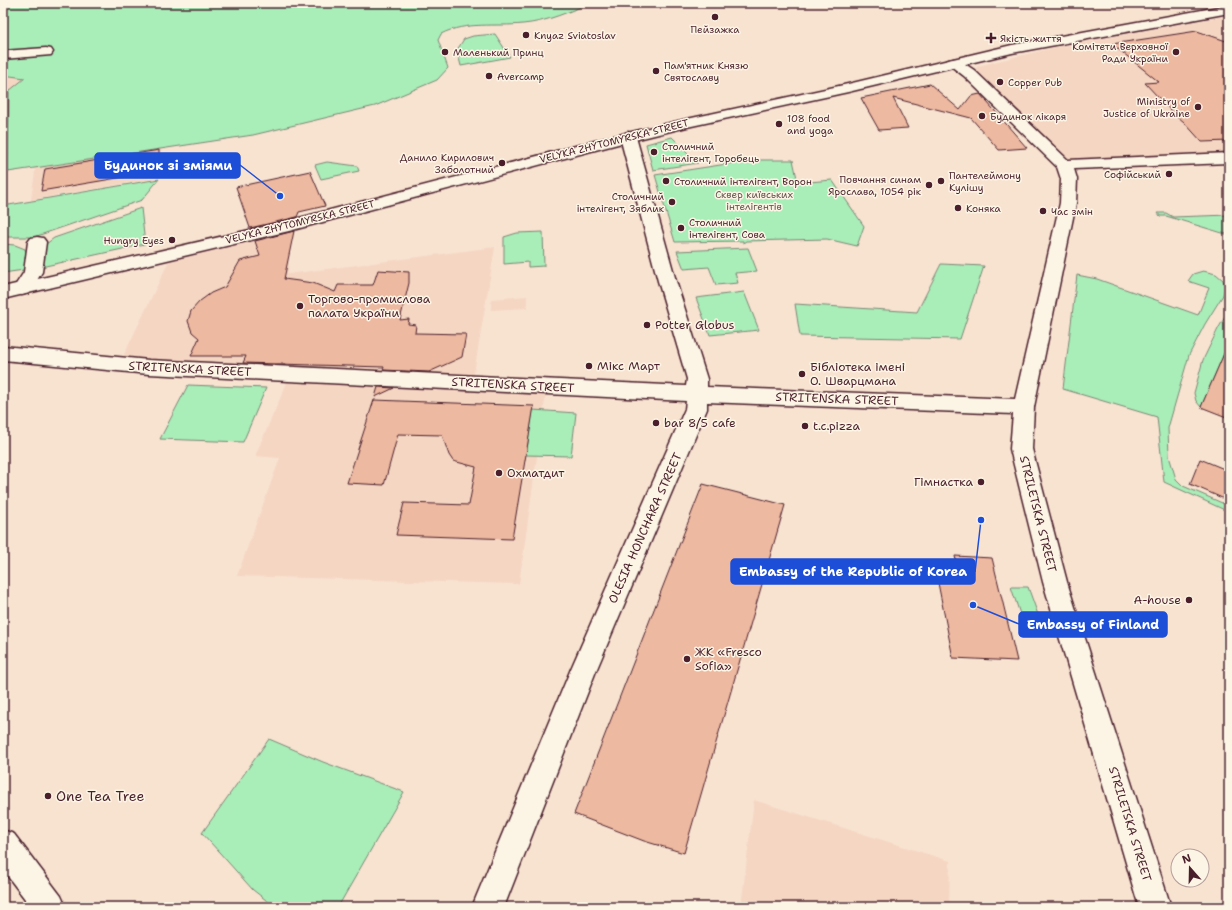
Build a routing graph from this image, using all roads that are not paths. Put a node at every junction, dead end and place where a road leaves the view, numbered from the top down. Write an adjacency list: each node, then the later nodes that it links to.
1 (1229, 9): 4 (street, VELYKA ZHYTOMYRSKA STREET)
2 (46, 52): 3 (street)
3 (3, 55)
4 (954, 63): 5 (street, VELYKA ZHYTOMYRSKA STREET); 7 (street)
5 (628, 137): 9 (street, VELYKA ZHYTOMYRSKA STREET); 12 (street, OLESIA HONCHARA STREET)
6 (1229, 158): 7 (street)
7 (1064, 165): 13 (street, STRILETSKA STREET)
8 (37, 242): 9 (street)
9 (22, 289): 10 (street, VELYKA ZHYTOMYRSKA STREET)
10 (3, 293)
11 (3, 353): 12 (street, STRITENSKA STREET)
12 (697, 394): 13 (street, STRITENSKA STREET); 16 (street, OLESIA HONCHARA STREET)
13 (1024, 407): 17 (street, STRILETSKA STREET)
14 (3, 845): 15 (street)
15 (50, 907)
16 (488, 907)
17 (1156, 907)

